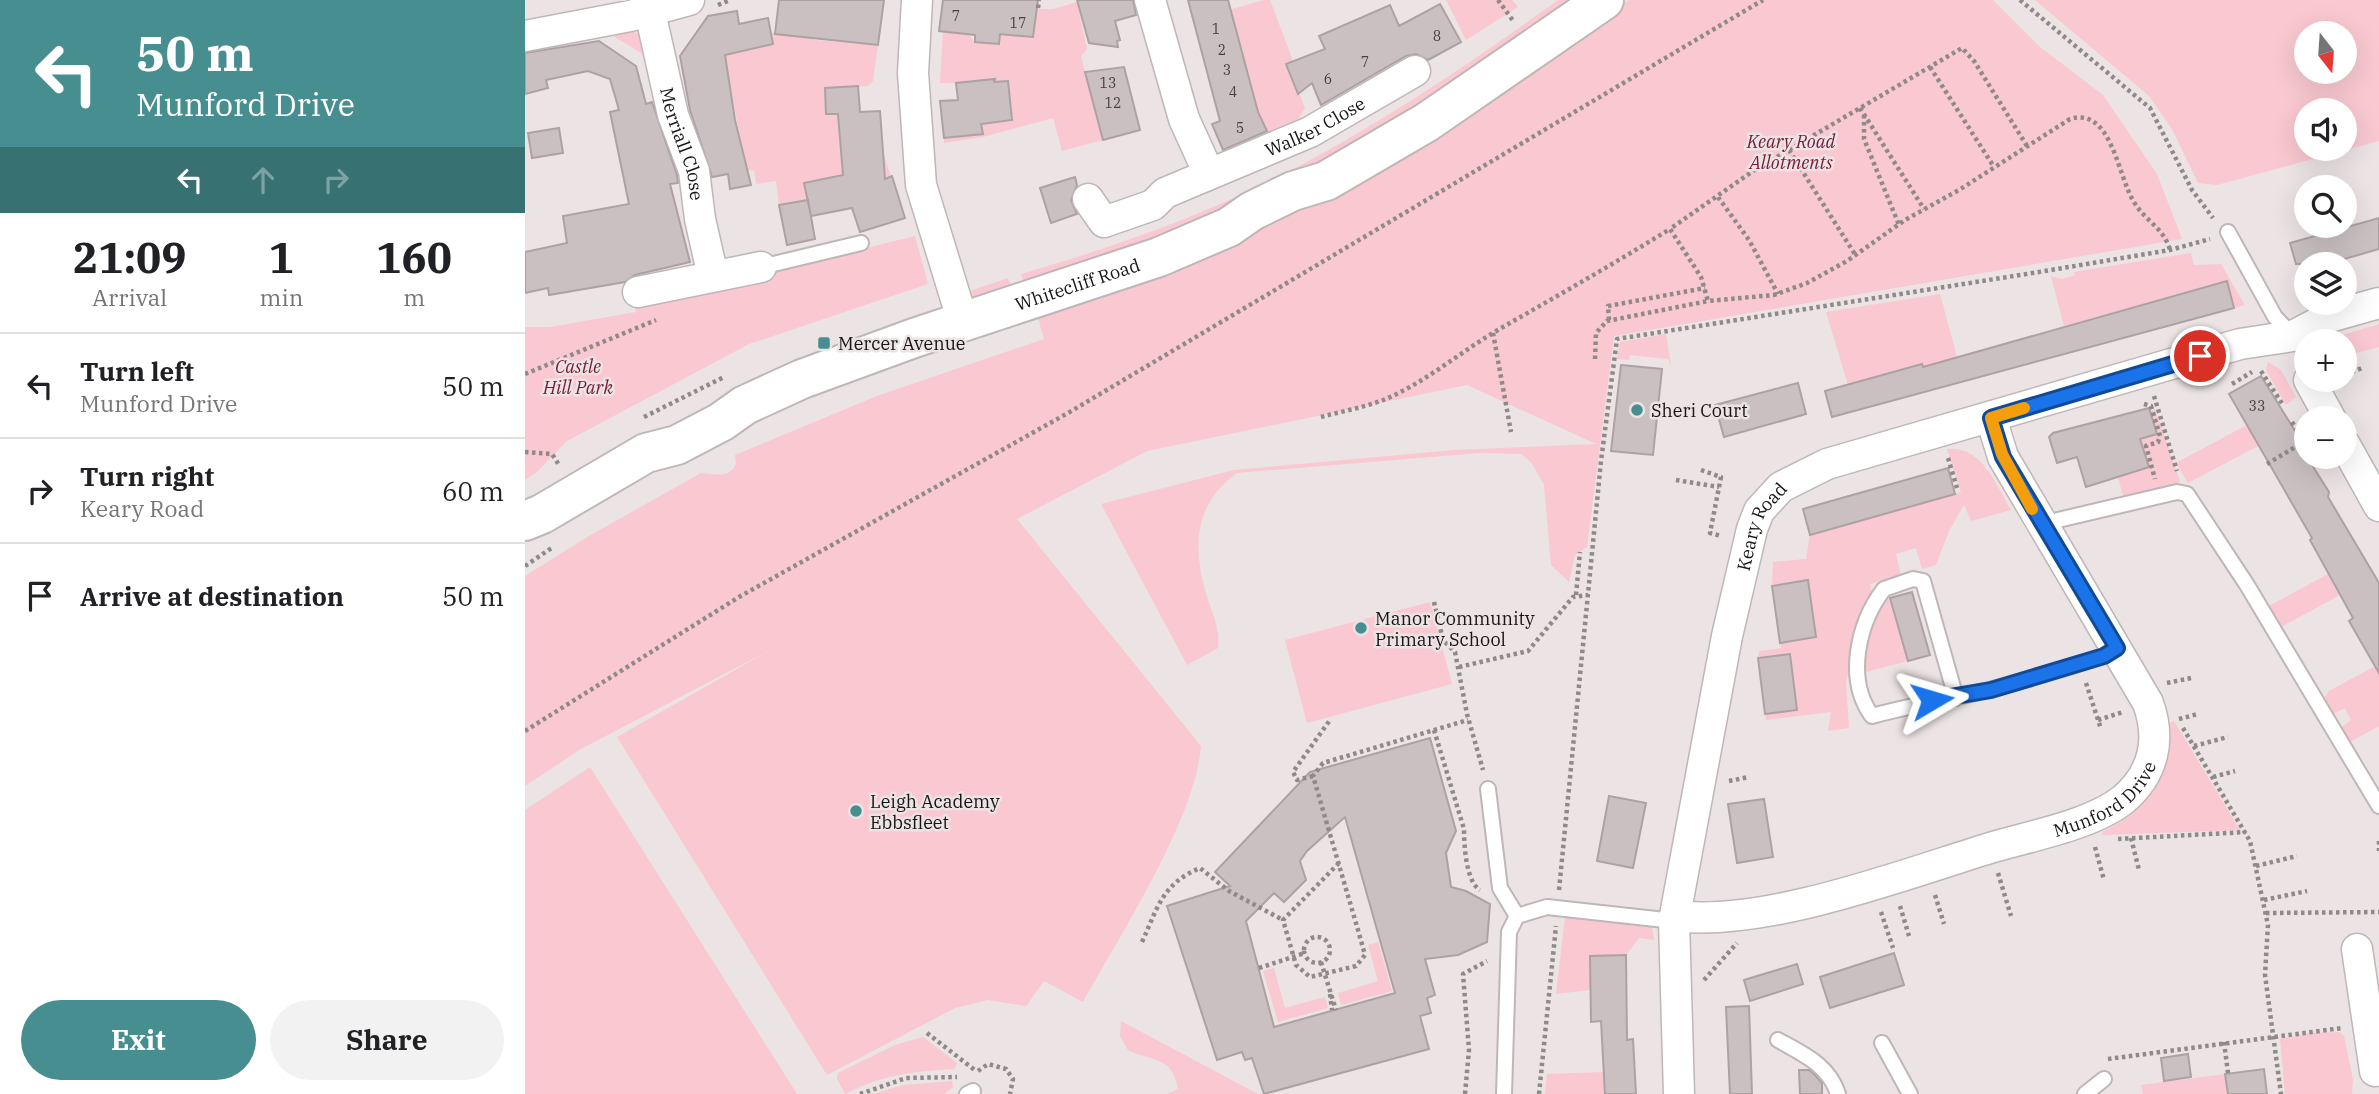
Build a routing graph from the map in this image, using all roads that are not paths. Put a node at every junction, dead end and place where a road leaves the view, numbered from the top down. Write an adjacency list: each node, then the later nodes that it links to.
1 (689, 0): 5 (street)
2 (917, 0): 16 (street)
3 (1150, 0): 8 (street)
4 (1588, 5): 16 (street, Whitecliff Road)
5 (630, 10): 6 (street); 13 (street, Merriall Close)
6 (525, 36)
7 (1415, 71): 8 (street, Walker Close)
8 (1209, 174): 9 (street, Walker Close)
9 (1089, 199)
10 (2228, 232): 17 (lane)
11 (861, 243): 12 (lane)
12 (761, 267): 13 (street)
13 (713, 276): 14 (street)
14 (638, 292)
15 (2379, 303): 17 (street, Keary Road)
16 (963, 322): 21 (street, Whitecliff Road)
17 (2293, 335): 18 (street, Keary Road)
18 (1991, 418): 22 (street, Munford Drive); 28 (street, Keary Road)
19 (2357, 467): 20 (street)
20 (2379, 506)
21 (525, 521)
22 (2043, 528): 23 (street, Munford Drive); 26 (lane)
23 (2117, 648): 24 (lane); 28 (street, Munford Drive)
24 (1956, 698): 24 (lane)
25 (1488, 789): 27 (lane)
26 (2379, 806)
27 (1517, 916): 28 (lane); 34 (lane)
28 (1674, 919): 35 (street, Keary Road)
29 (2357, 949): 32 (street)
30 (1778, 1040): 36 (lane)
31 (1882, 1043): 37 (lane)
32 (2372, 1071)
33 (2103, 1079): 38 (lane)
34 (1504, 1094)
35 (1679, 1094)
36 (1838, 1094)
37 (1910, 1094)
38 (2085, 1094)

